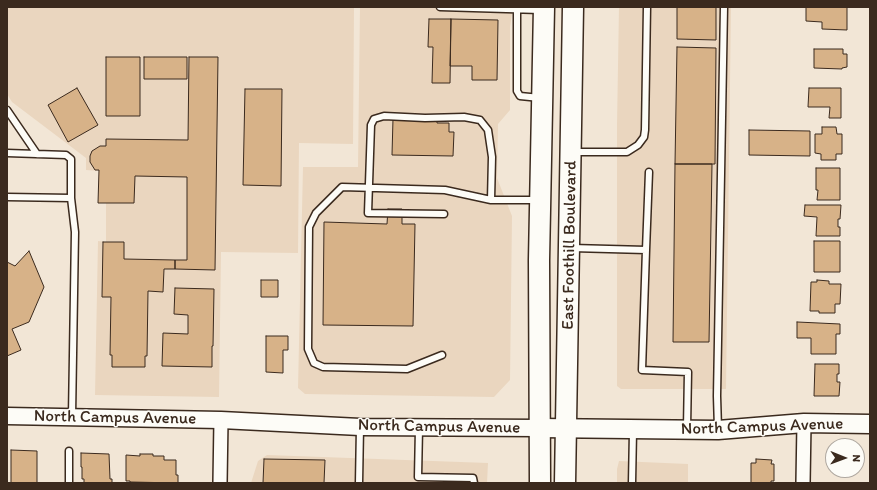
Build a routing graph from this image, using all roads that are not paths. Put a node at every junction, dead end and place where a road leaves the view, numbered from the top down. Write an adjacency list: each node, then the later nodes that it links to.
1 (440, 7): 6 (lane)
2 (573, 7): 9 (main road, East Foothill Boulevard)
3 (647, 7): 9 (lane)
4 (724, 7): 33 (lane)
5 (544, 8): 6 (lane); 7 (main road, East Foothill Boulevard)
6 (517, 9): 7 (lane)
7 (542, 98): 17 (main road, East Foothill Boulevard)
8 (7, 110): 11 (lane)
9 (571, 152): 19 (main road, East Foothill Boulevard)
10 (7, 154): 11 (lane)
11 (37, 154): 15 (lane)
12 (648, 172): 20 (lane)
13 (369, 188): 16 (lane); 16 (lane); 18 (lane); 21 (lane)
14 (7, 197): 15 (lane)
15 (71, 198): 23 (lane)
16 (491, 200): 17 (lane)
17 (541, 200): 29 (main road, East Foothill Boulevard)
18 (444, 214)
19 (570, 248): 20 (lane); 30 (main road, East Foothill Boulevard)
20 (646, 250): 32 (lane)
21 (442, 355)
22 (7, 416): 23 (street, North Campus Avenue)
23 (72, 418): 24 (street, North Campus Avenue)
24 (221, 420): 27 (street, North Campus Avenue); 36 (street)
25 (804, 423): 26 (main road, North Campus Avenue); 33 (main road, North Campus Avenue); 42 (street)
26 (870, 424)
27 (360, 426): 28 (street, North Campus Avenue); 37 (lane)
28 (419, 427): 29 (street, North Campus Avenue); 38 (lane)
29 (540, 428): 30 (main road, North Campus Avenue); 39 (main road, East Foothill Boulevard)
30 (567, 429): 31 (main road, North Campus Avenue); 40 (main road, East Foothill Boulevard)
31 (633, 429): 32 (main road, North Campus Avenue); 41 (lane)
32 (687, 430): 33 (main road, North Campus Avenue)
33 (718, 430)
34 (70, 451): 35 (lane)
35 (69, 483)
36 (220, 483)
37 (359, 483)
38 (474, 483)
39 (540, 483)
40 (566, 483)
41 (632, 483)
42 (803, 483)

